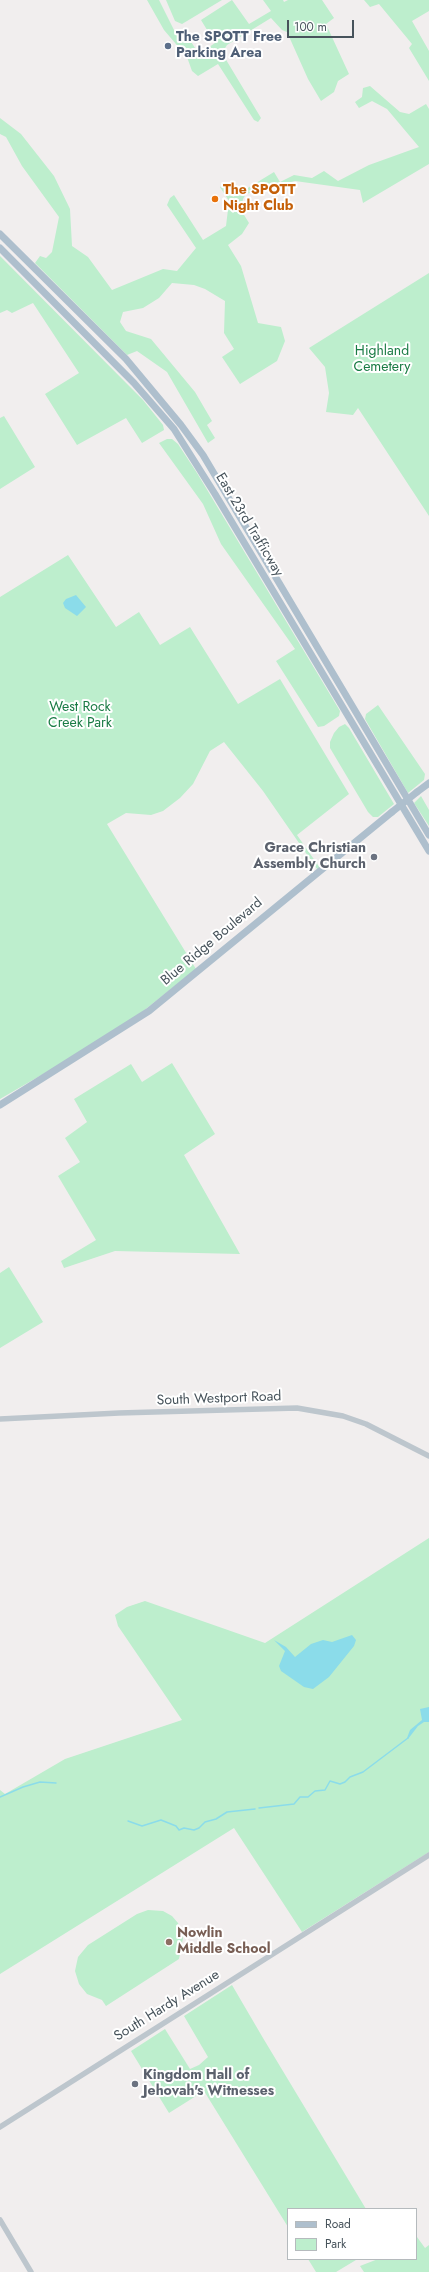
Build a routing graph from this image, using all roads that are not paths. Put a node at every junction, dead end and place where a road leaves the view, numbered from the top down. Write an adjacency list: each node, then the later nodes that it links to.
1 (0, 234): 4 (main road, East 23rd Trafficway)
2 (0, 248): 5 (main road, East 23rd Trafficway)
3 (429, 783): 6 (main road, Blue Ridge Boulevard, bridge)
4 (429, 835)
5 (429, 851)
6 (0, 1105)
7 (0, 1419): 8 (street, South Westport Road)
8 (429, 1456)
9 (429, 1855): 10 (street, South Hardy Avenue)
10 (0, 2127)
11 (0, 2220): 12 (street)
12 (31, 2272)

